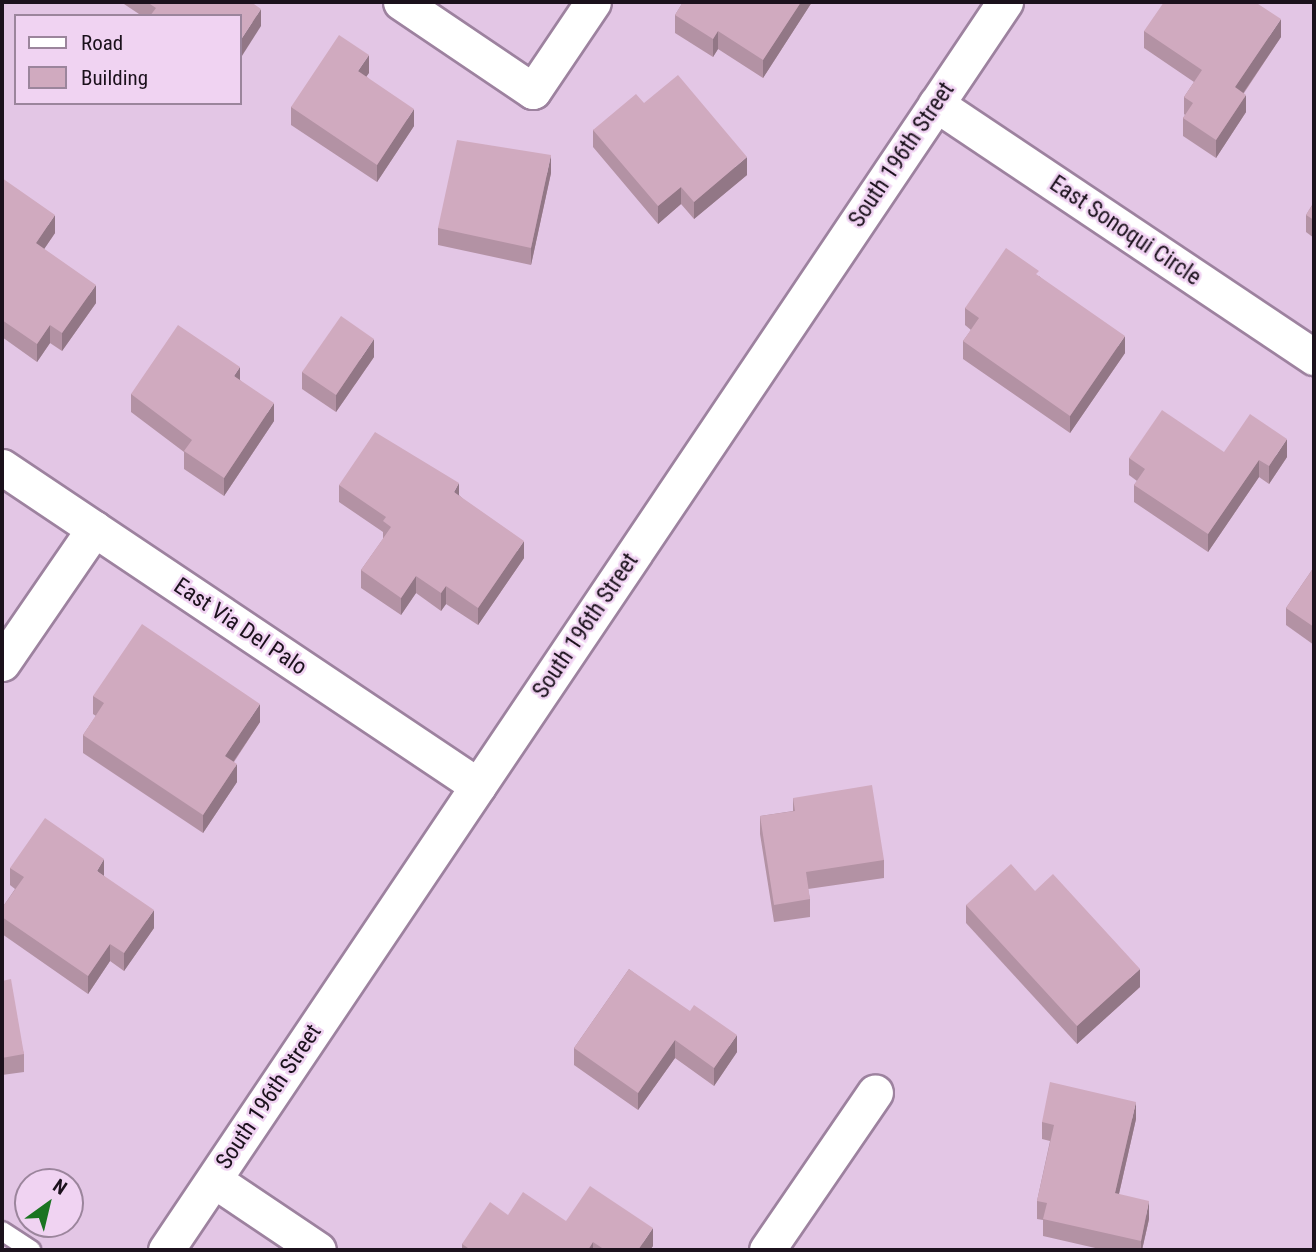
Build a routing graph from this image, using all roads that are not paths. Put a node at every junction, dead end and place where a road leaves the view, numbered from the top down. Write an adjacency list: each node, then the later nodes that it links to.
1 (401, 2): 2 (street)
2 (593, 2)
3 (1006, 2): 4 (street, South 196th Street)
4 (936, 104): 5 (street, East Sonoqui Circle); 9 (street, South 196th Street)
5 (1314, 357)
6 (2, 467): 7 (street, East Via Del Palo)
7 (94, 529): 8 (street); 9 (street, East Via Del Palo)
8 (2, 663)
9 (478, 786): 11 (street, South 196th Street)
10 (875, 1091): 16 (street)
11 (214, 1180): 14 (street, South 196th Street); 15 (street)
12 (2, 1231): 13 (lane)
13 (31, 1250)
14 (166, 1250)
15 (318, 1250)
16 (767, 1250)

